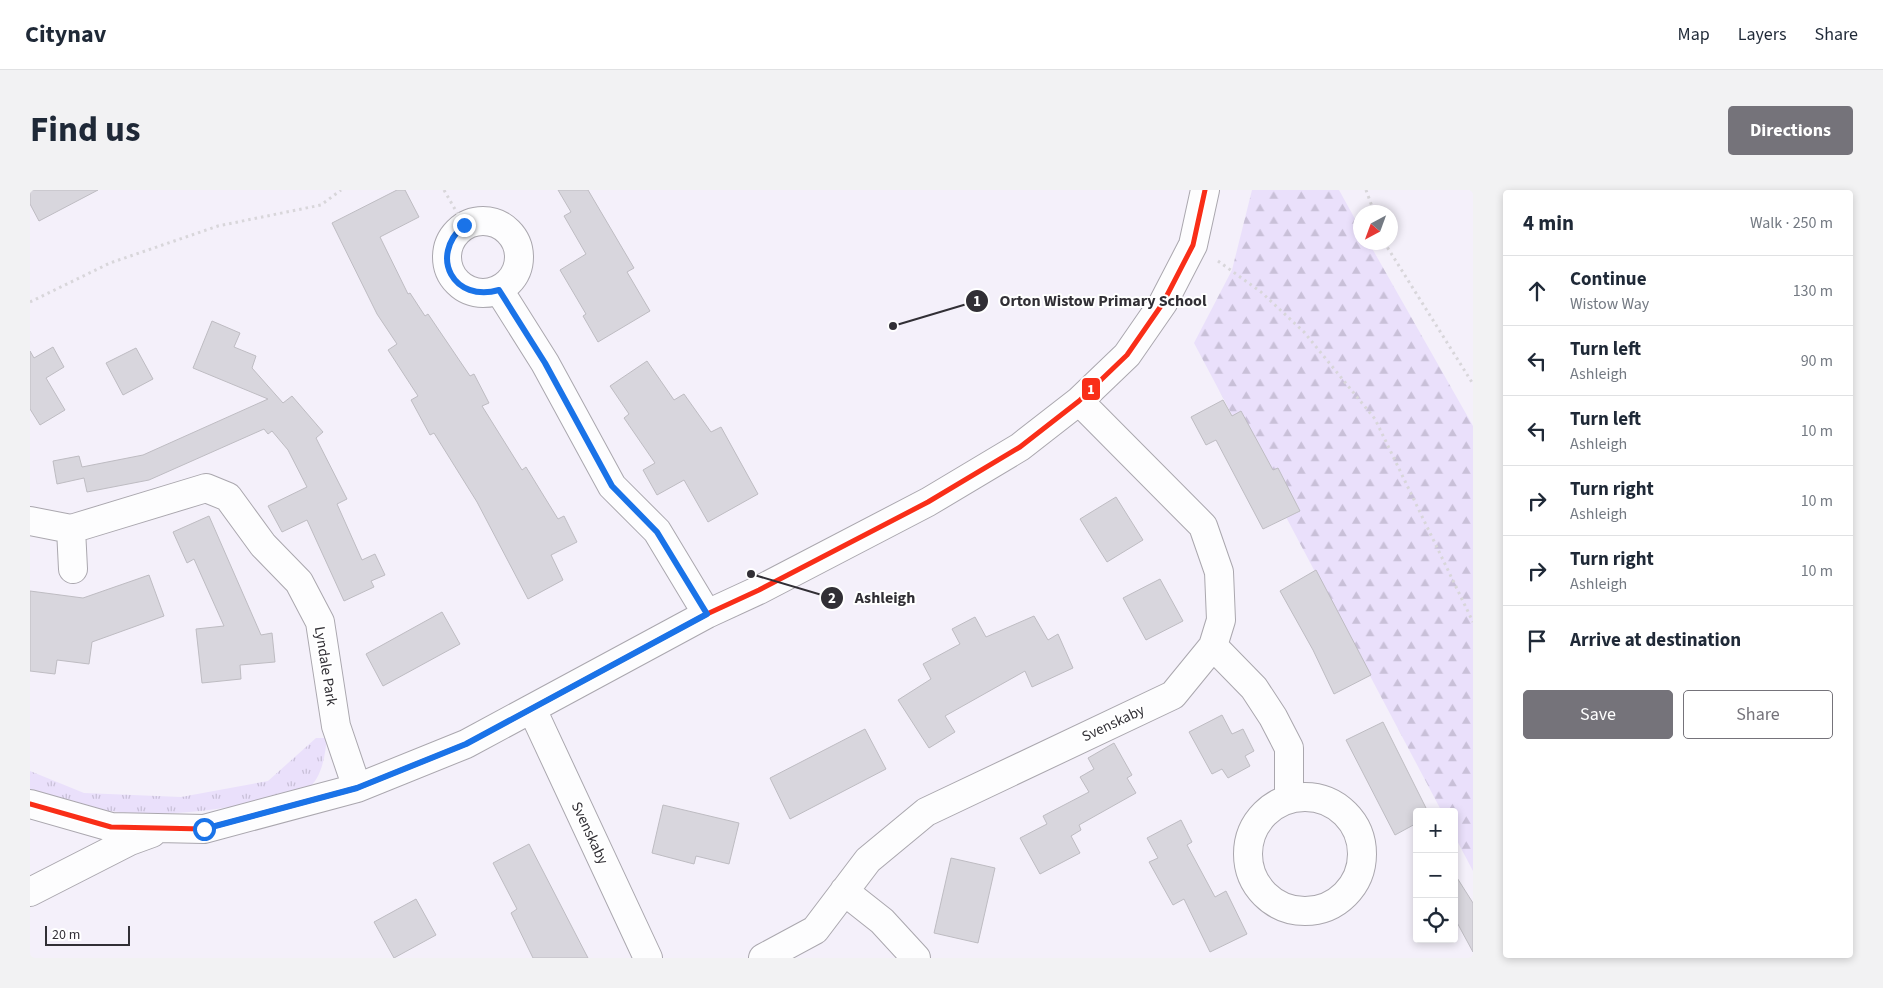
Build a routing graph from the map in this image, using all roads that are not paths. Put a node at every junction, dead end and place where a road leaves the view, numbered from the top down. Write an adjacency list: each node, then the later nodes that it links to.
1 (1204, 190): 3 (street)
2 (499, 290): 2 (street); 7 (street)
3 (1079, 401): 7 (street); 8 (street, Svenskaby)
4 (30, 521): 5 (street, Lyndale Park)
5 (71, 529): 6 (street); 10 (street, Lyndale Park)
6 (73, 569)
7 (707, 614): 9 (street)
8 (1213, 646): 11 (street); 14 (street, Svenskaby)
9 (532, 709): 10 (street); 16 (street, Svenskaby)
10 (357, 788): 13 (street)
11 (1288, 799): 11 (street)
12 (30, 804): 13 (street)
13 (164, 828): 15 (street)
14 (844, 891): 17 (street, Svenskaby); 18 (street)
15 (30, 892)
16 (648, 958)
17 (763, 958)
18 (916, 958)

